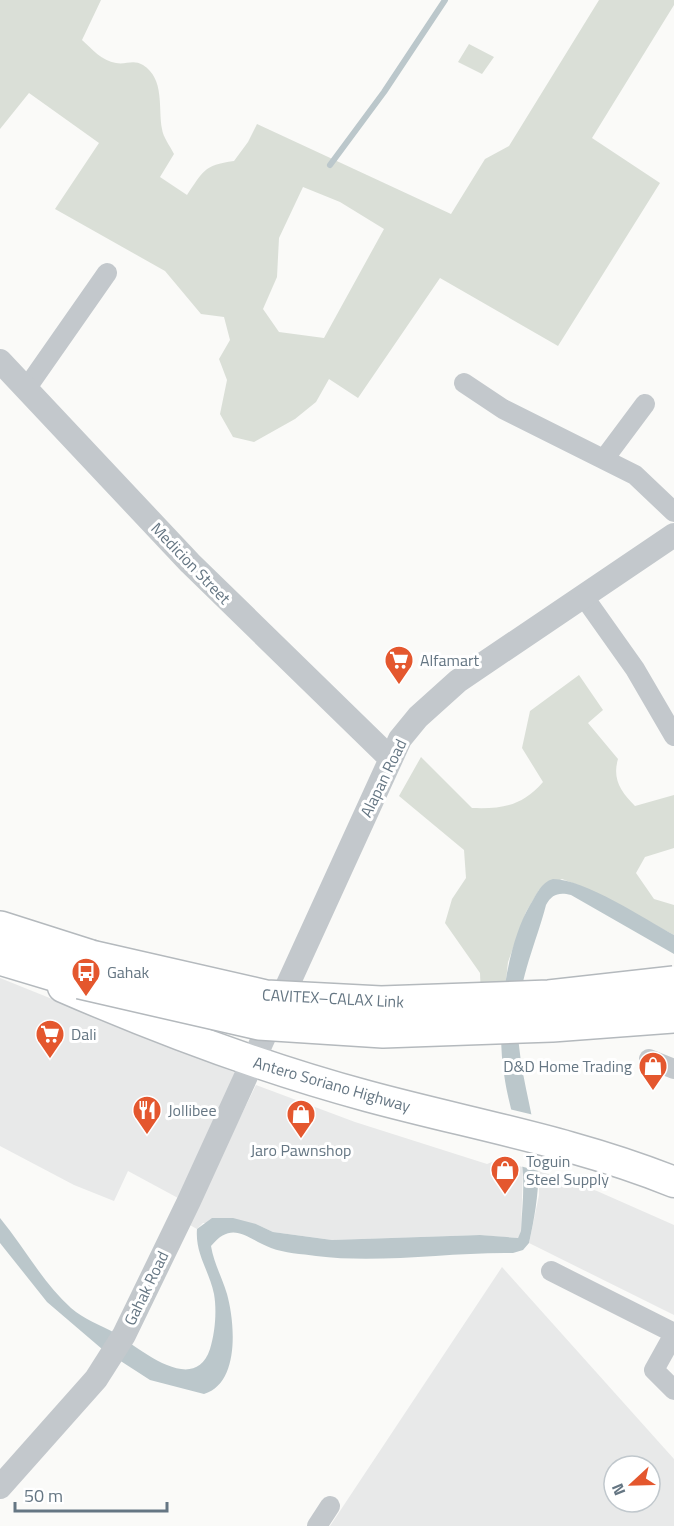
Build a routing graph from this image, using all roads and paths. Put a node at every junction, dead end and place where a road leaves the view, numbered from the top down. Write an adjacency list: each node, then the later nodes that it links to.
1 (107, 273): 4 (street)
2 (0, 361): 4 (street, Medicion Street)
3 (464, 383): 6 (street)
4 (26, 389): 11 (street, Medicion Street)
5 (645, 404): 6 (street)
6 (604, 459): 7 (street)
7 (674, 512)
8 (674, 535): 9 (street, Alapan Road)
9 (584, 597): 10 (street); 11 (street, Alapan Road)
10 (674, 736)
11 (390, 758): 17 (street, Alapan Road)
12 (0, 928): 14 (highway, CAVITEX–CALAX Link, bridge)
13 (0, 959): 15 (highway, CAVITEX–CALAX Link, bridge); 17 (main road, Antero Soriano Highway)
14 (674, 983)
15 (674, 1016)
16 (674, 1057): 18 (street)
17 (252, 1062): 19 (main road, Antero Soriano Highway); 23 (street, Gahak Road)
18 (674, 1069)
19 (674, 1182)
20 (551, 1271): 21 (street)
21 (674, 1333): 22 (street)
22 (674, 1390)
23 (0, 1487)
24 (330, 1506): 25 (street)
25 (317, 1526)

